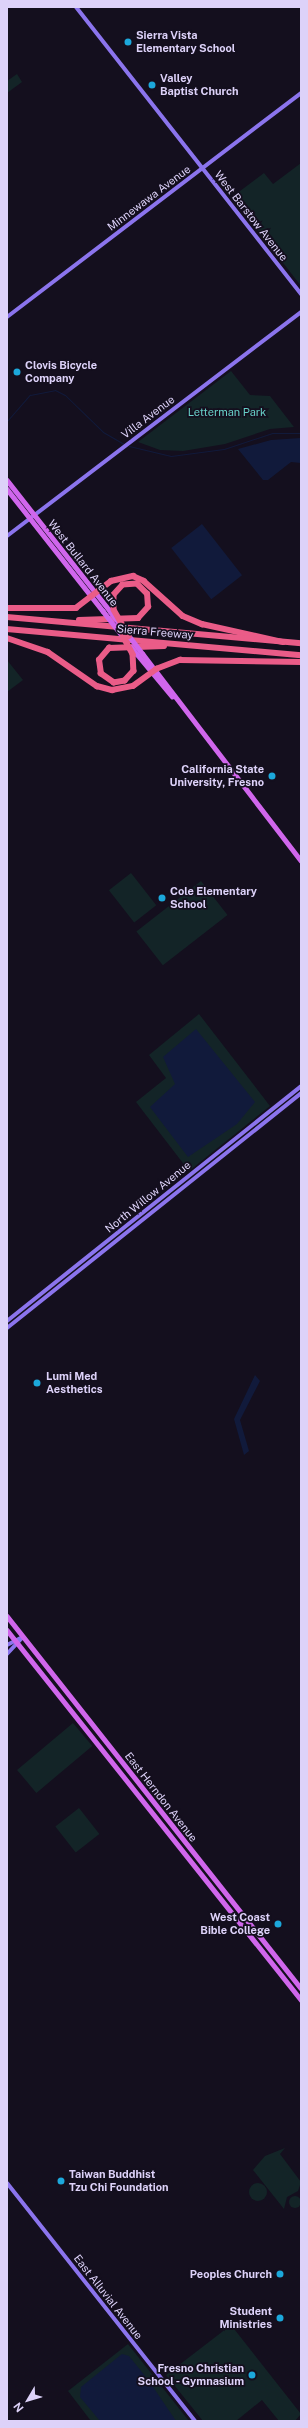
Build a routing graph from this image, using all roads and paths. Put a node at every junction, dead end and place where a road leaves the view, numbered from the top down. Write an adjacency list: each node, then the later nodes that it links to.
1 (76, 7): 3 (main road, West Barstow Avenue)
2 (301, 93): 3 (main road, Minnewawa Avenue)
3 (203, 168): 4 (main road, West Barstow Avenue); 6 (main road, Minnewawa Avenue)
4 (301, 294)
5 (301, 312): 9 (main road, Villa Avenue)
6 (7, 317)
7 (7, 480): 9 (main road, West Bullard Avenue)
8 (7, 489): 9 (main road, West Bullard Avenue)
9 (32, 516): 10 (main road, Villa Avenue); 11 (main road, West Bullard Avenue); 12 (main road, West Bullard Avenue)
10 (7, 536)
11 (60, 556): 12 (main road); 13 (main road, West Bullard Avenue)
12 (82, 574): 13 (main road, West Bullard Avenue)
13 (94, 595): 14 (highway); 15 (main road, West Bullard Avenue); 19 (main road, West Bullard Avenue, bridge); 22 (highway)
14 (7, 608)
15 (112, 611): 17 (highway); 20 (highway, bridge)
16 (7, 617): 17 (highway, Sierra Freeway)
17 (43, 620): 22 (highway, Sierra Freeway)
18 (7, 629): 24 (highway, Sierra Freeway)
19 (123, 636): 25 (highway, bridge)
20 (129, 636): 28 (main road, bridge)
21 (7, 638): 28 (highway)
22 (283, 642): 23 (highway, Sierra Freeway)
23 (301, 643)
24 (202, 646): 25 (highway); 26 (highway, Sierra Freeway)
25 (135, 654): 28 (main road)
26 (301, 655)
27 (301, 662): 28 (highway)
28 (154, 671): 29 (main road)
29 (301, 861)
30 (301, 1086): 34 (main road, North Willow Avenue)
31 (301, 1090): 33 (main road)
32 (301, 1093): 33 (main road, North Willow Avenue)
33 (291, 1101): 35 (main road, North Willow Avenue)
34 (55, 1283): 35 (main road); 36 (main road, North Willow Avenue)
35 (33, 1308): 39 (main road, North Willow Avenue)
36 (22, 1310): 37 (main road, North Willow Avenue); 38 (main road)
37 (7, 1321)
38 (7, 1325)
39 (7, 1328)
40 (7, 1616): 42 (main road, East Herndon Avenue)
41 (7, 1630): 43 (main road, East Herndon Avenue)
42 (23, 1637): 43 (main road); 44 (main road); 47 (main road, East Herndon Avenue)
43 (15, 1639): 44 (main road, East Herndon Avenue); 45 (main road)
44 (19, 1644): 46 (main road); 48 (main road, East Herndon Avenue)
45 (7, 1645)
46 (7, 1654)
47 (301, 1988)
48 (301, 2000)
49 (7, 2183): 50 (main road, East Alluvial Avenue)
50 (195, 2421)

